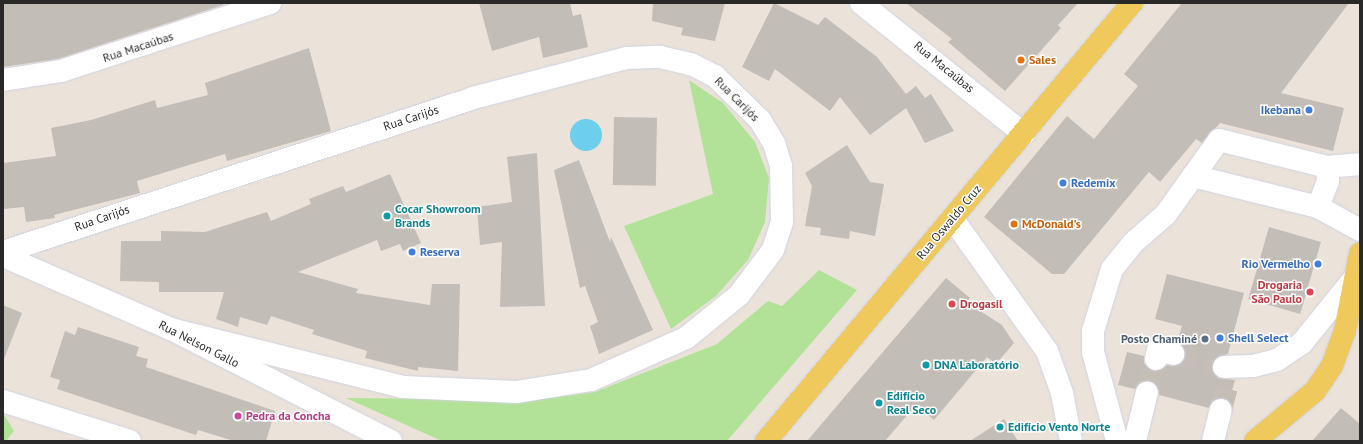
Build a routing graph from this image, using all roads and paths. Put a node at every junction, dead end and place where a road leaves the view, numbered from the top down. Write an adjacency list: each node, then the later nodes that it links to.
1 (270, 3): 4 (street, Rua Macaúbas)
2 (861, 3): 5 (street, Rua Macaúbas)
3 (1132, 3): 5 (main road, Rua Oswaldo Cruz)
4 (3, 80)
5 (1024, 134): 10 (main road, Rua Oswaldo Cruz)
6 (1360, 164): 7 (street)
7 (1326, 167): 8 (street); 9 (street)
8 (1193, 176): 9 (street); 25 (street)
9 (1318, 207): 11 (street)
10 (952, 218): 23 (main road, Rua Oswaldo Cruz); 24 (street)
11 (1360, 230)
12 (3, 252): 16 (street, Rua Carijós)
13 (1360, 254): 15 (main road)
14 (3, 256): 16 (street, Rua Nelson Gallo)
15 (1356, 276): 17 (street); 28 (main road)
16 (171, 329): 22 (street, Rua Nelson Gallo)
17 (1228, 371)
18 (1147, 392): 26 (street)
19 (3, 401): 21 (street)
20 (1221, 410): 27 (street)
21 (130, 441)
22 (391, 441)
23 (766, 441)
24 (1071, 441)
25 (1117, 441)
26 (1135, 441)
27 (1213, 441)
28 (1255, 441)

